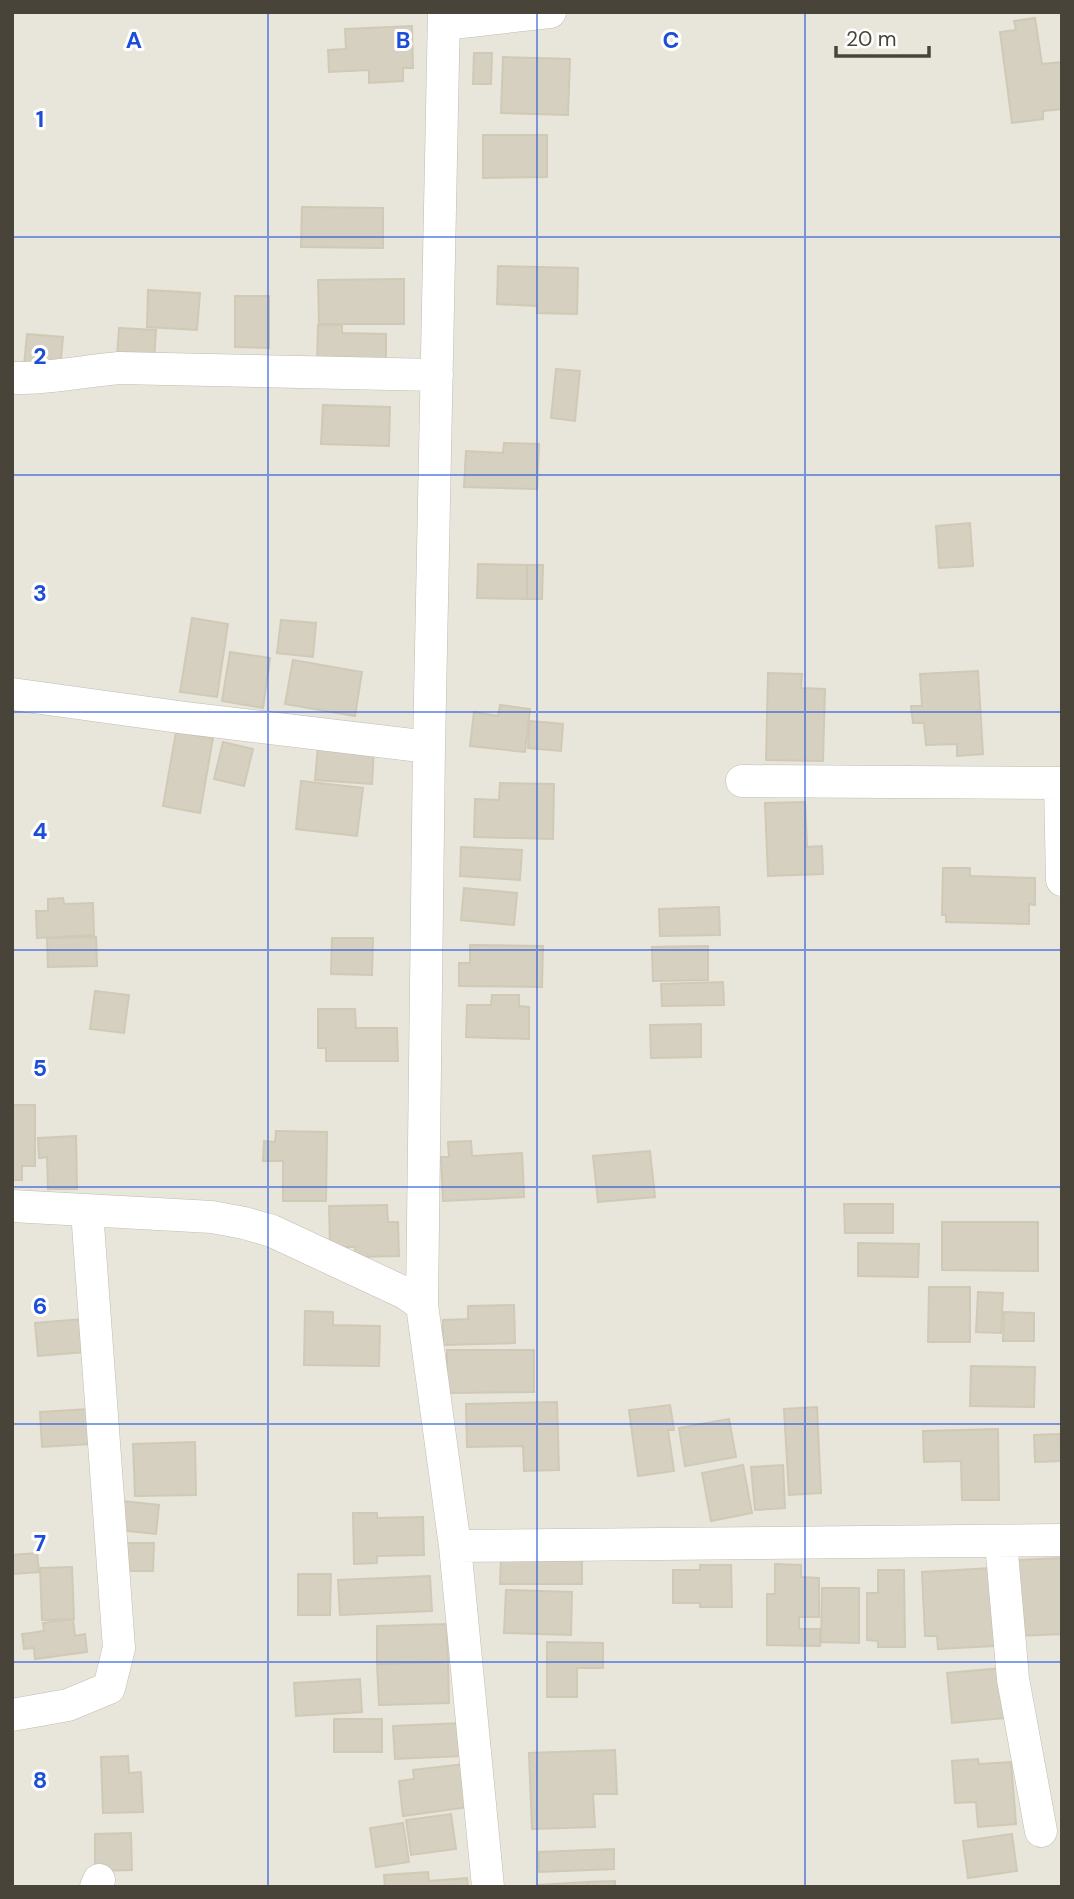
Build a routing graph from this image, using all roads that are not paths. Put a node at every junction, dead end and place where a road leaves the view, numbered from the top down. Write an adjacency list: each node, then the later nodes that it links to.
1 (551, 12): 2 (street)
2 (444, 18): 3 (street)
3 (437, 375): 4 (street); 6 (street)
4 (12, 378)
5 (12, 694): 6 (street)
6 (429, 747): 12 (street)
7 (742, 781): 8 (street)
8 (1061, 783): 9 (street)
9 (1062, 880)
10 (12, 1206): 11 (street)
11 (87, 1211): 12 (street); 16 (street)
12 (422, 1305): 15 (street)
13 (1062, 1540): 14 (street)
14 (1001, 1542): 15 (street); 17 (street)
15 (455, 1546): 18 (street)
16 (12, 1715)
17 (1041, 1830)
18 (488, 1887)

